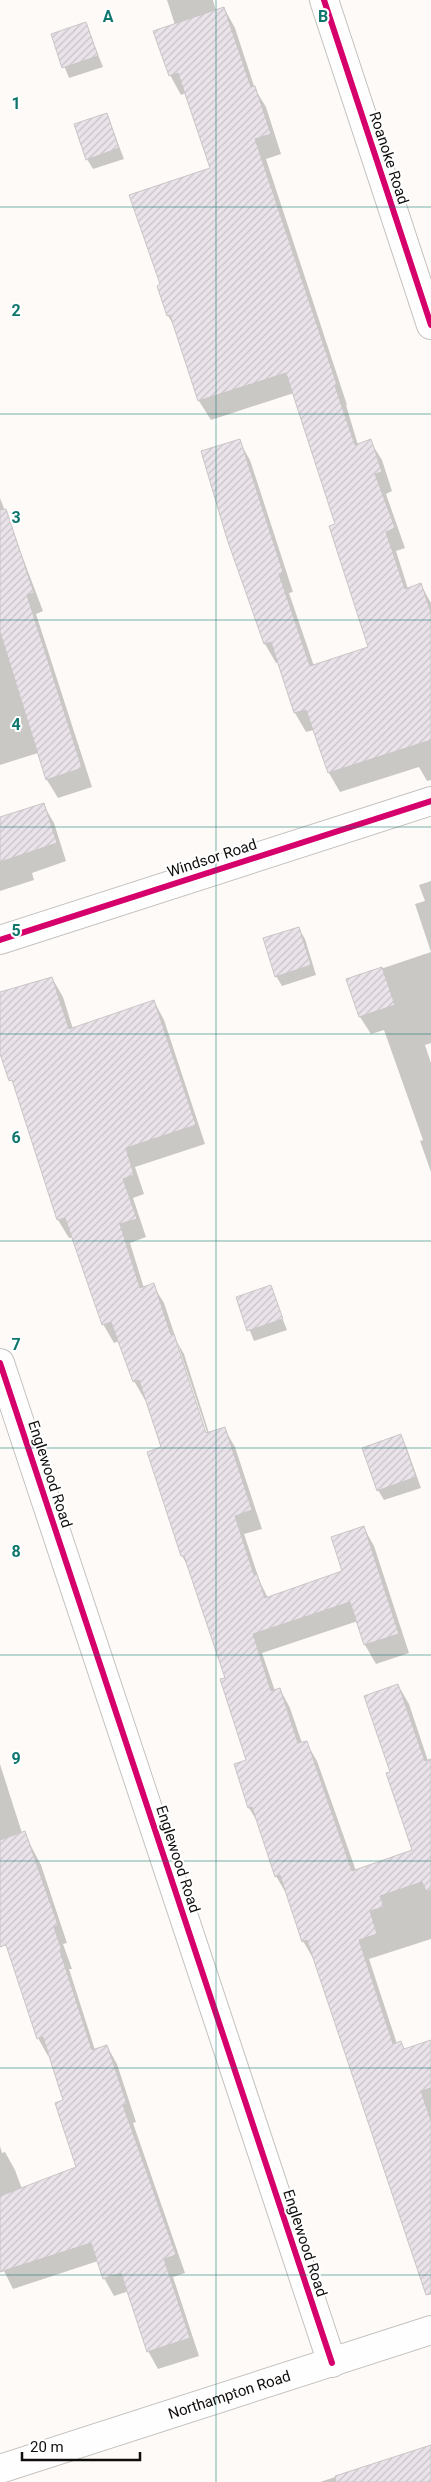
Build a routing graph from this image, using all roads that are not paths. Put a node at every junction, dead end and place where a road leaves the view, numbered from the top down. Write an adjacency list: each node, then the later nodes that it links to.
1 (324, 0): 2 (street, Roanoke Road)
2 (431, 325)
3 (431, 801): 4 (street, Windsor Road)
4 (0, 940)
5 (0, 1363): 7 (street, Englewood Road)
6 (431, 2330): 7 (street, Northampton Road)
7 (332, 2363): 8 (street, Northampton Road)
8 (0, 2469)

